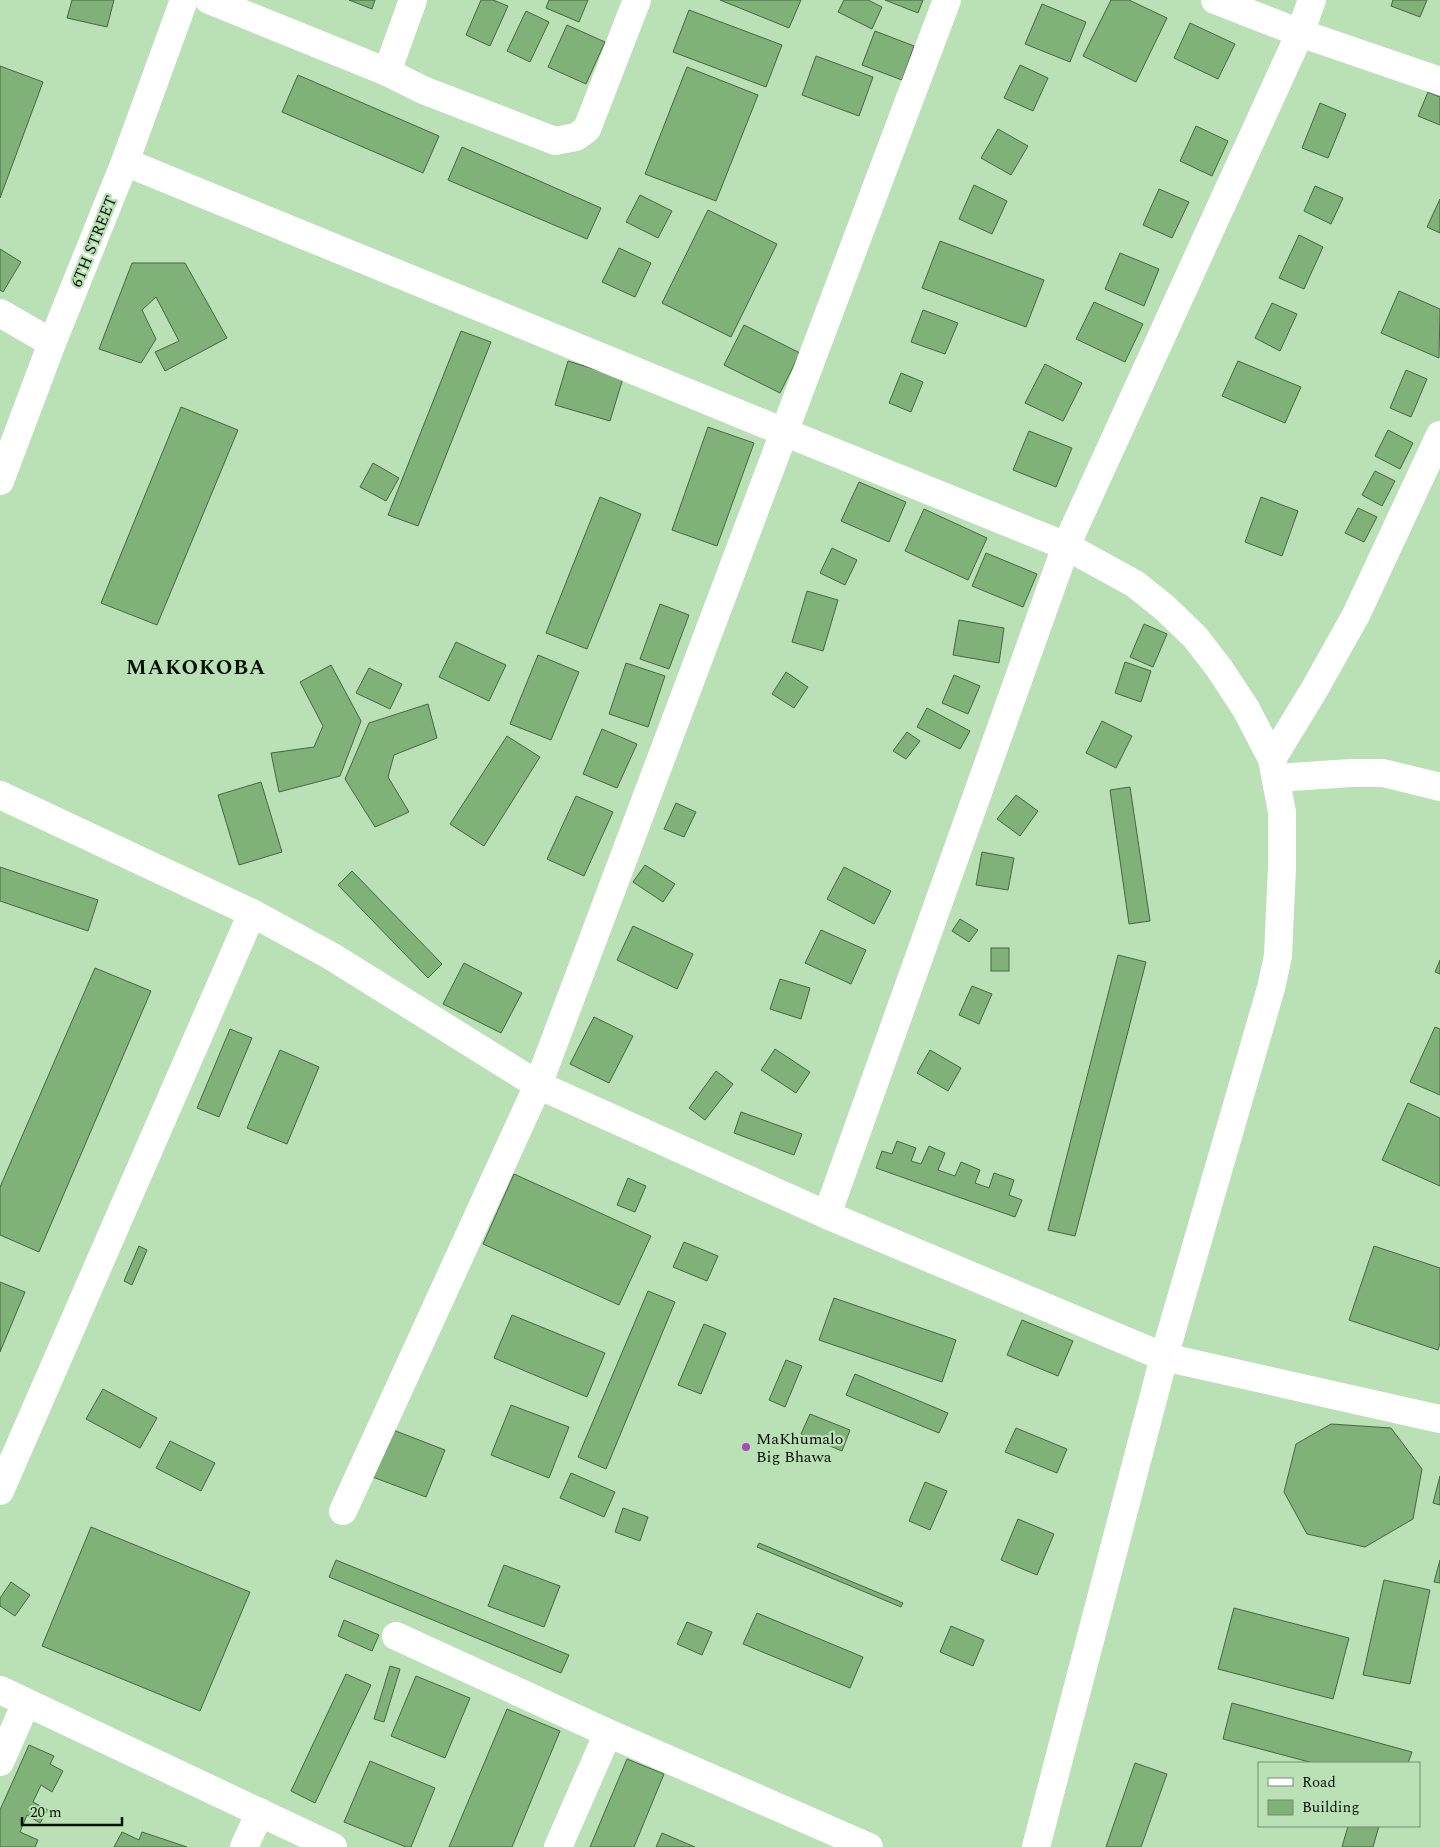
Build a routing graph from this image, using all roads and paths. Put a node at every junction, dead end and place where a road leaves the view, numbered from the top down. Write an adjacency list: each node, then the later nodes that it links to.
1 (184, 0): 11 (street, 6TH STREET)
2 (208, 0): 9 (street)
3 (413, 0): 9 (street)
4 (637, 0): 9 (street)
5 (947, 0): 14 (street)
6 (1215, 0): 8 (street)
7 (1312, 0): 8 (street)
8 (1300, 33): 10 (street); 17 (street)
9 (387, 72)
10 (1440, 81)
11 (125, 162): 13 (street, 6TH STREET); 14 (street)
12 (0, 313): 13 (street)
13 (52, 343): 16 (street, 6TH STREET)
14 (784, 432): 17 (street); 22 (street)
15 (1440, 435): 18 (street)
16 (0, 481)
17 (1066, 546): 18 (street); 23 (street)
18 (1274, 768): 19 (street); 24 (street)
19 (1440, 787)
20 (0, 795): 21 (street)
21 (252, 913): 22 (street); 26 (street)
22 (538, 1085): 23 (street); 27 (street)
23 (827, 1215): 24 (street)
24 (1164, 1357): 25 (street); 38 (street)
25 (1440, 1419)
26 (0, 1491)
27 (343, 1511)
28 (396, 1636): 31 (street)
29 (0, 1690): 30 (street)
30 (26, 1702): 32 (street); 33 (street)
31 (608, 1733): 36 (street); 37 (street)
32 (0, 1762)
33 (260, 1812): 34 (street); 35 (street)
34 (244, 1847)
35 (333, 1847)
36 (558, 1847)
37 (869, 1847)
38 (1036, 1847)

